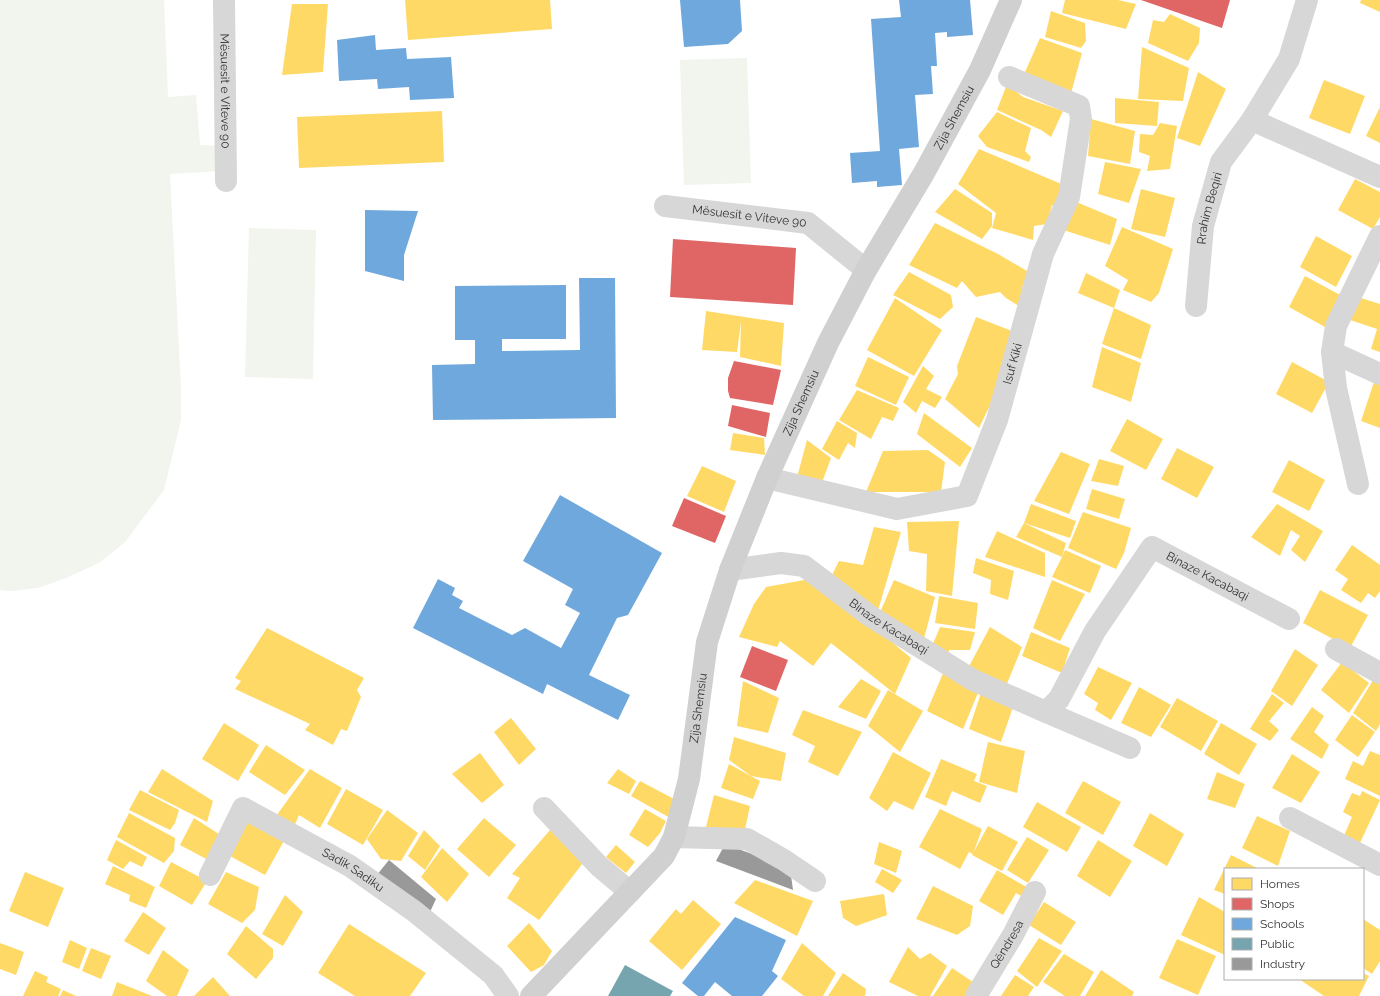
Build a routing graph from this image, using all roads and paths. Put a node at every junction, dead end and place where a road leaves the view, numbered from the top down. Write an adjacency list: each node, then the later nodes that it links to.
1 (224, 0): 7 (street, Mësuesit e Viteve 90)
2 (1011, 0): 10 (main road, Zija Shemsiu)
3 (1307, 0): 5 (street, Rrahim Beqiri)
4 (1009, 77): 14 (street, Isuf Kiki)
5 (1252, 120): 6 (street); 11 (street, Rrahim Beqiri)
6 (1380, 177)
7 (226, 181)
8 (665, 206): 10 (street, Mësuesit e Viteve 90)
9 (1380, 236): 12 (street)
10 (866, 270): 14 (main road, Zija Shemsiu)
11 (1196, 306)
12 (1332, 352): 13 (street); 15 (street)
13 (1380, 374)
14 (767, 478): 16 (main road, Zija Shemsiu)
15 (1358, 484)
16 (730, 570): 20 (street, Binaze Kacabaqi); 24 (main road, Zija Shemsiu)
17 (1289, 619): 20 (street, Binaze Kacabaqi)
18 (1336, 649): 19 (street)
19 (1380, 674)
20 (1046, 712): 21 (street, Binaze Kacabaqi)
21 (1130, 748)
22 (544, 808): 28 (street)
23 (1290, 818): 25 (street)
24 (674, 837): 27 (street); 28 (main road, Zija Shemsiu)
25 (1380, 865)
26 (210, 875): 30 (street, Sadik Sadiku)
27 (815, 881)
28 (630, 892): 31 (main road, Zija Shemsiu)
29 (1035, 892): 32 (street, Qëndresa)
30 (508, 996)
31 (530, 996)
32 (976, 996)

